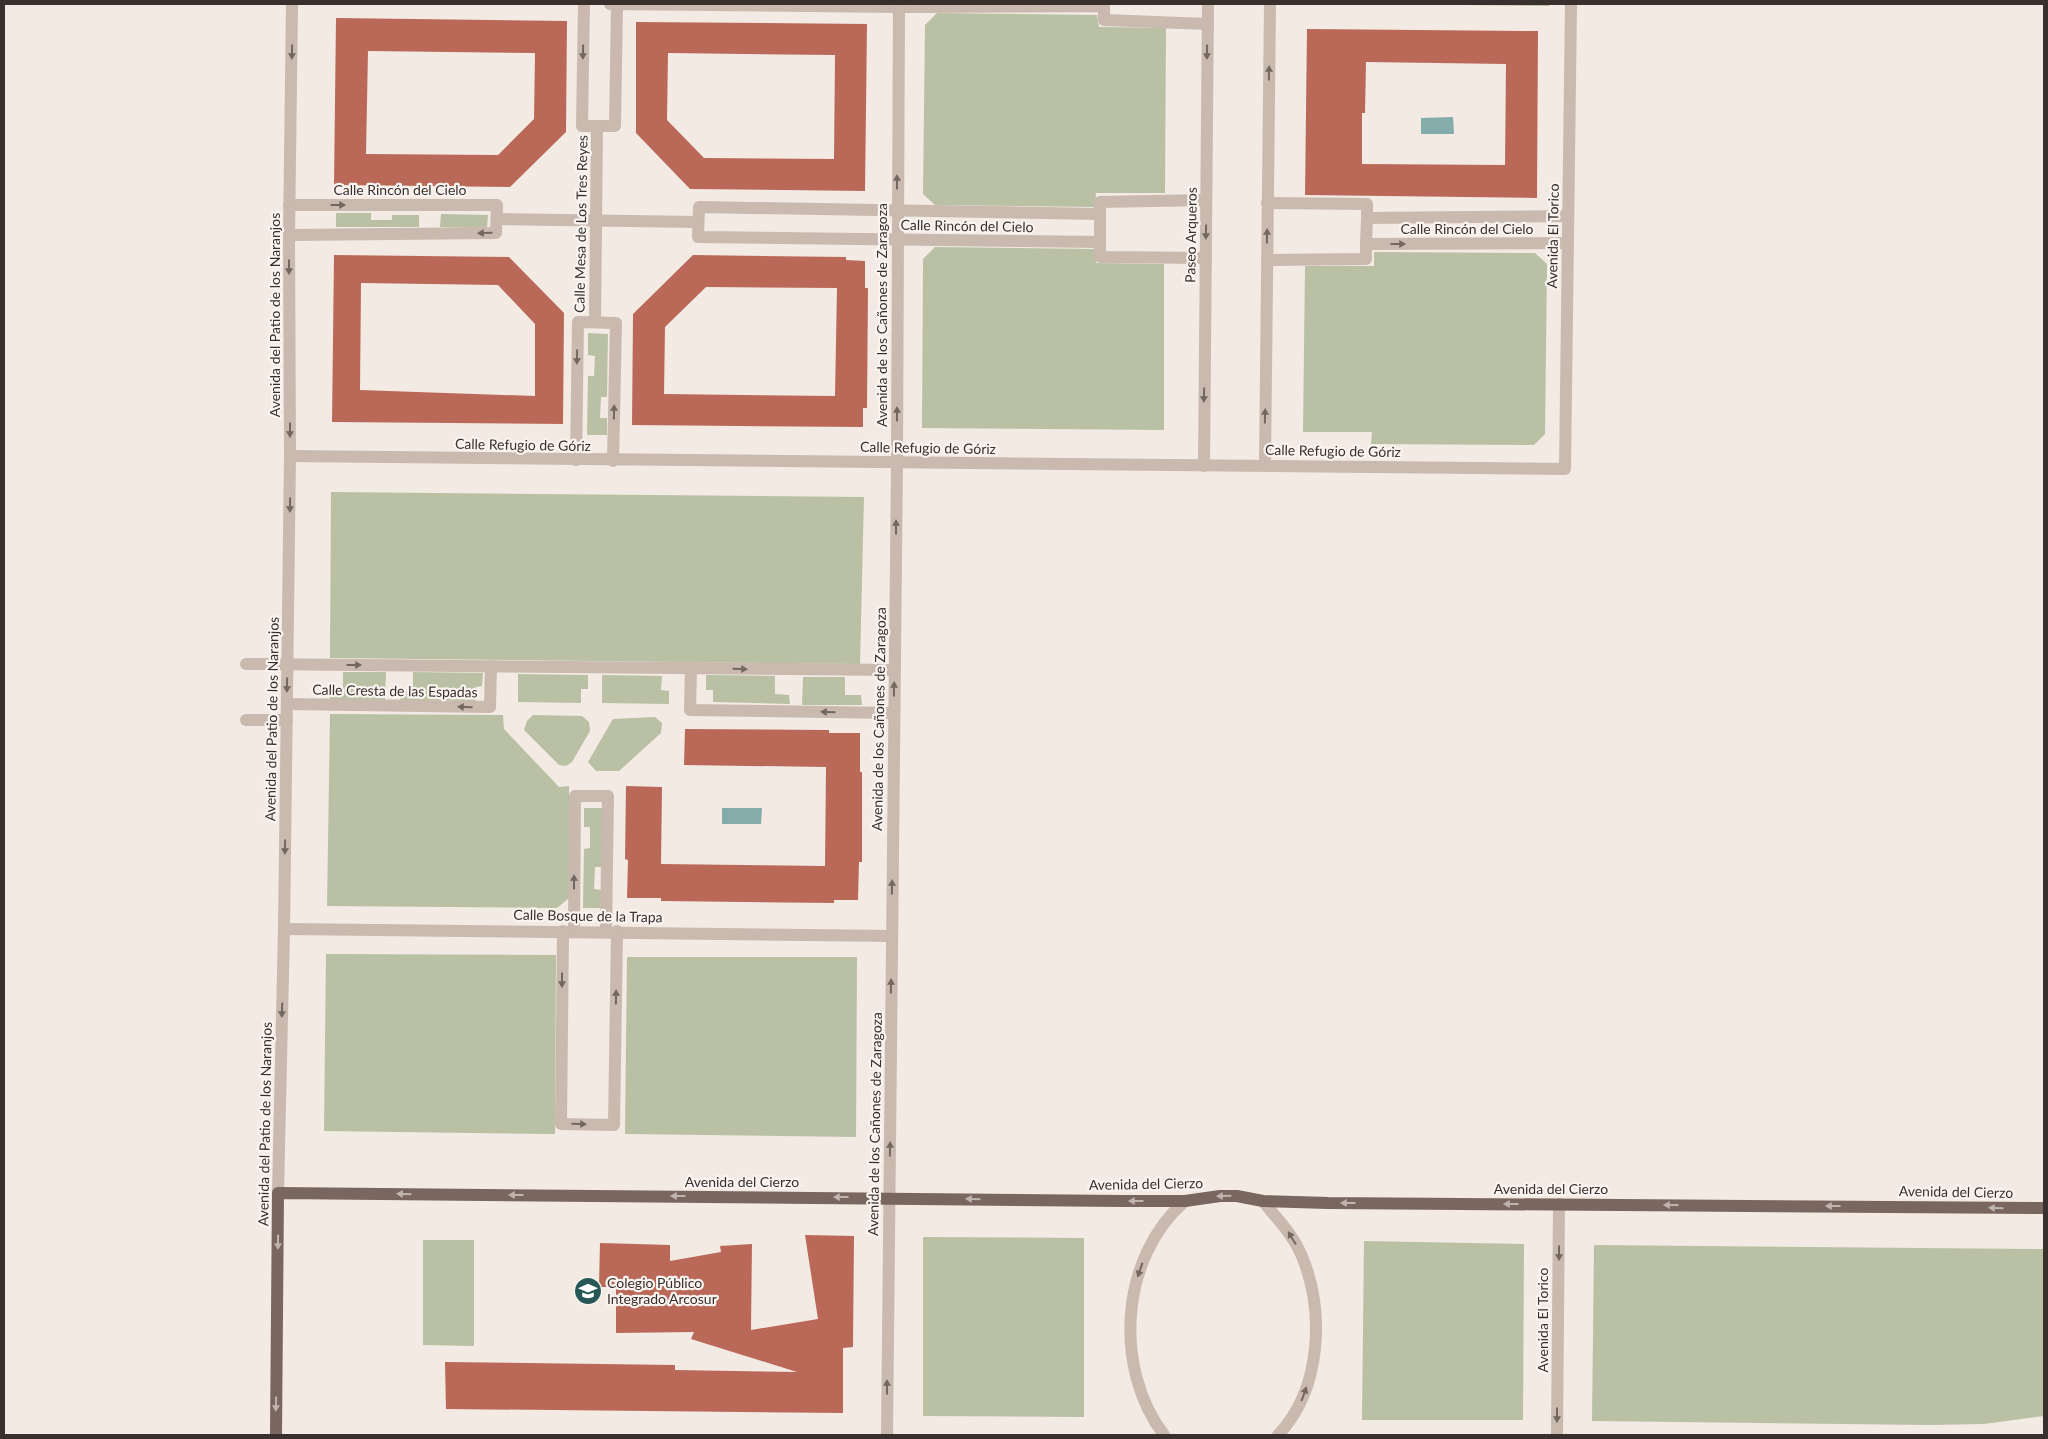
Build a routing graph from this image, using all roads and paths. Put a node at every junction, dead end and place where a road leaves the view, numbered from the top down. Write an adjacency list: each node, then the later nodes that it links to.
1 (292, 4): 13 (street, Avenida del Patio de los Naranjos, one-way to 13)
2 (584, 4): 10 (street, Calle Mesa de Los Tres Reyes, one-way to 10)
3 (610, 4): 4 (street)
4 (617, 4): 8 (street); 10 (street, Calle Mesa de Los Tres Reyes)
5 (1208, 4): 9 (street, Paseo Arqueros)
6 (1270, 4): 12 (street, one-way to 6)
7 (1571, 4): 16 (street, Avenida El Torico)
8 (899, 5): 9 (street); 14 (street, Avenida de los Cañones de Zaragoza, one-way to 8)
9 (1208, 24): 11 (street, Paseo Arqueros, one-way to 11)
10 (598, 126): 19 (street, Calle Mesa de Los Tres Reyes)
11 (1206, 200): 15 (street); 26 (street, Paseo Arqueros, one-way to 26)
12 (1267, 203): 17 (street); 27 (street, one-way to 12)
13 (289, 205): 18 (street, Calle Rincón del Cielo, one-way to 18); 21 (street, Avenida del Patio de los Naranjos)
14 (897, 210): 15 (street, Calle Rincón del Cielo); 20 (street, Calle Rincón del Cielo); 22 (street, Avenida de los Cañones de Zaragoza)
15 (1100, 214): 23 (street)
16 (1568, 216): 17 (street, Calle Rincón del Cielo); 24 (street, Avenida El Torico)
17 (1367, 218): 25 (street)
18 (497, 220): 19 (street); 21 (street, one-way to 21)
19 (596, 221): 20 (street); 28 (street, Calle Mesa de Los Tres Reyes)
20 (698, 222): 22 (street, Calle Rincón del Cielo)
21 (289, 235): 29 (street, Avenida del Patio de los Naranjos, one-way to 29)
22 (897, 240): 23 (street, Calle Rincón del Cielo); 32 (street, Avenida de los Cañones de Zaragoza, one-way to 22)
23 (1100, 242): 26 (street)
24 (1568, 243): 25 (street, Calle Rincón del Cielo, one-way to 24); 35 (street, Avenida El Torico)
25 (1366, 244): 27 (street)
26 (1206, 258): 34 (street, Paseo Arqueros, one-way to 34)
27 (1267, 260): 33 (street, one-way to 27)
28 (595, 322): 30 (street, Calle Mesa de Los Tres Reyes, one-way to 30); 31 (street, Calle Mesa de Los Tres Reyes, one-way to 28)
29 (290, 456): 30 (street, Calle Refugio de Góriz); 37 (street, Avenida del Patio de los Naranjos, one-way to 37)
30 (576, 460): 31 (street, Calle Refugio de Góriz)
31 (613, 461): 32 (street, Calle Refugio de Góriz)
32 (897, 463): 34 (street, Calle Refugio de Góriz); 40 (street, Avenida de los Cañones de Zaragoza, one-way to 32)
33 (1265, 465): 34 (street, Calle Refugio de Góriz); 35 (street, Calle Refugio de Góriz)
34 (1204, 466)
35 (1565, 469)
36 (246, 664): 37 (street, Calle Cresta de las Espadas)
37 (288, 665): 38 (street, Calle Cresta de las Espadas, one-way to 38); 41 (street, Avenida del Patio de los Naranjos, one-way to 41)
38 (491, 666): 39 (street, Calle Cresta de las Espadas); 41 (street, Calle Cresta de las Espadas, one-way to 41)
39 (691, 668): 40 (street, Calle Cresta de las Espadas, one-way to 40); 42 (street, one-way to 39)
40 (895, 670): 42 (street, Avenida de los Cañones de Zaragoza, one-way to 40)
41 (287, 704): 44 (street, Avenida del Patio de los Naranjos)
42 (894, 713): 48 (street, Avenida de los Cañones de Zaragoza, one-way to 42)
43 (246, 720): 44 (street)
44 (287, 720): 45 (street, Avenida del Patio de los Naranjos, one-way to 45)
45 (284, 929): 46 (street, Calle Bosque de la Trapa); 49 (street, Avenida del Patio de los Naranjos, one-way to 49)
46 (568, 931): 47 (street, Calle Bosque de la Trapa); 47 (street, one-way to 47); 47 (street, one-way to 47)
47 (611, 931): 48 (street, Calle Bosque de la Trapa)
48 (892, 936): 50 (street, Avenida de los Cañones de Zaragoza, one-way to 48)
49 (278, 1193): 50 (main road, Avenida del Cierzo, one-way to 49); 55 (main road, Avenida del Patio de los Naranjos, one-way to 55)
50 (889, 1198): 51 (main road, Avenida del Cierzo, one-way to 50); 56 (street, Avenida de los Cañones de Zaragoza, one-way to 50)
51 (1184, 1201): 52 (main road, Avenida del Cierzo, one-way to 51); 57 (street, one-way to 57)
52 (1263, 1201): 53 (main road, Avenida del Cierzo, one-way to 52); 58 (street, one-way to 52)
53 (1559, 1204): 54 (main road, Avenida del Cierzo, one-way to 53); 59 (street, Avenida El Torico, one-way to 59)
54 (2044, 1208)
55 (276, 1435)
56 (887, 1435)
57 (1164, 1435)
58 (1278, 1435)
59 (1557, 1435)

